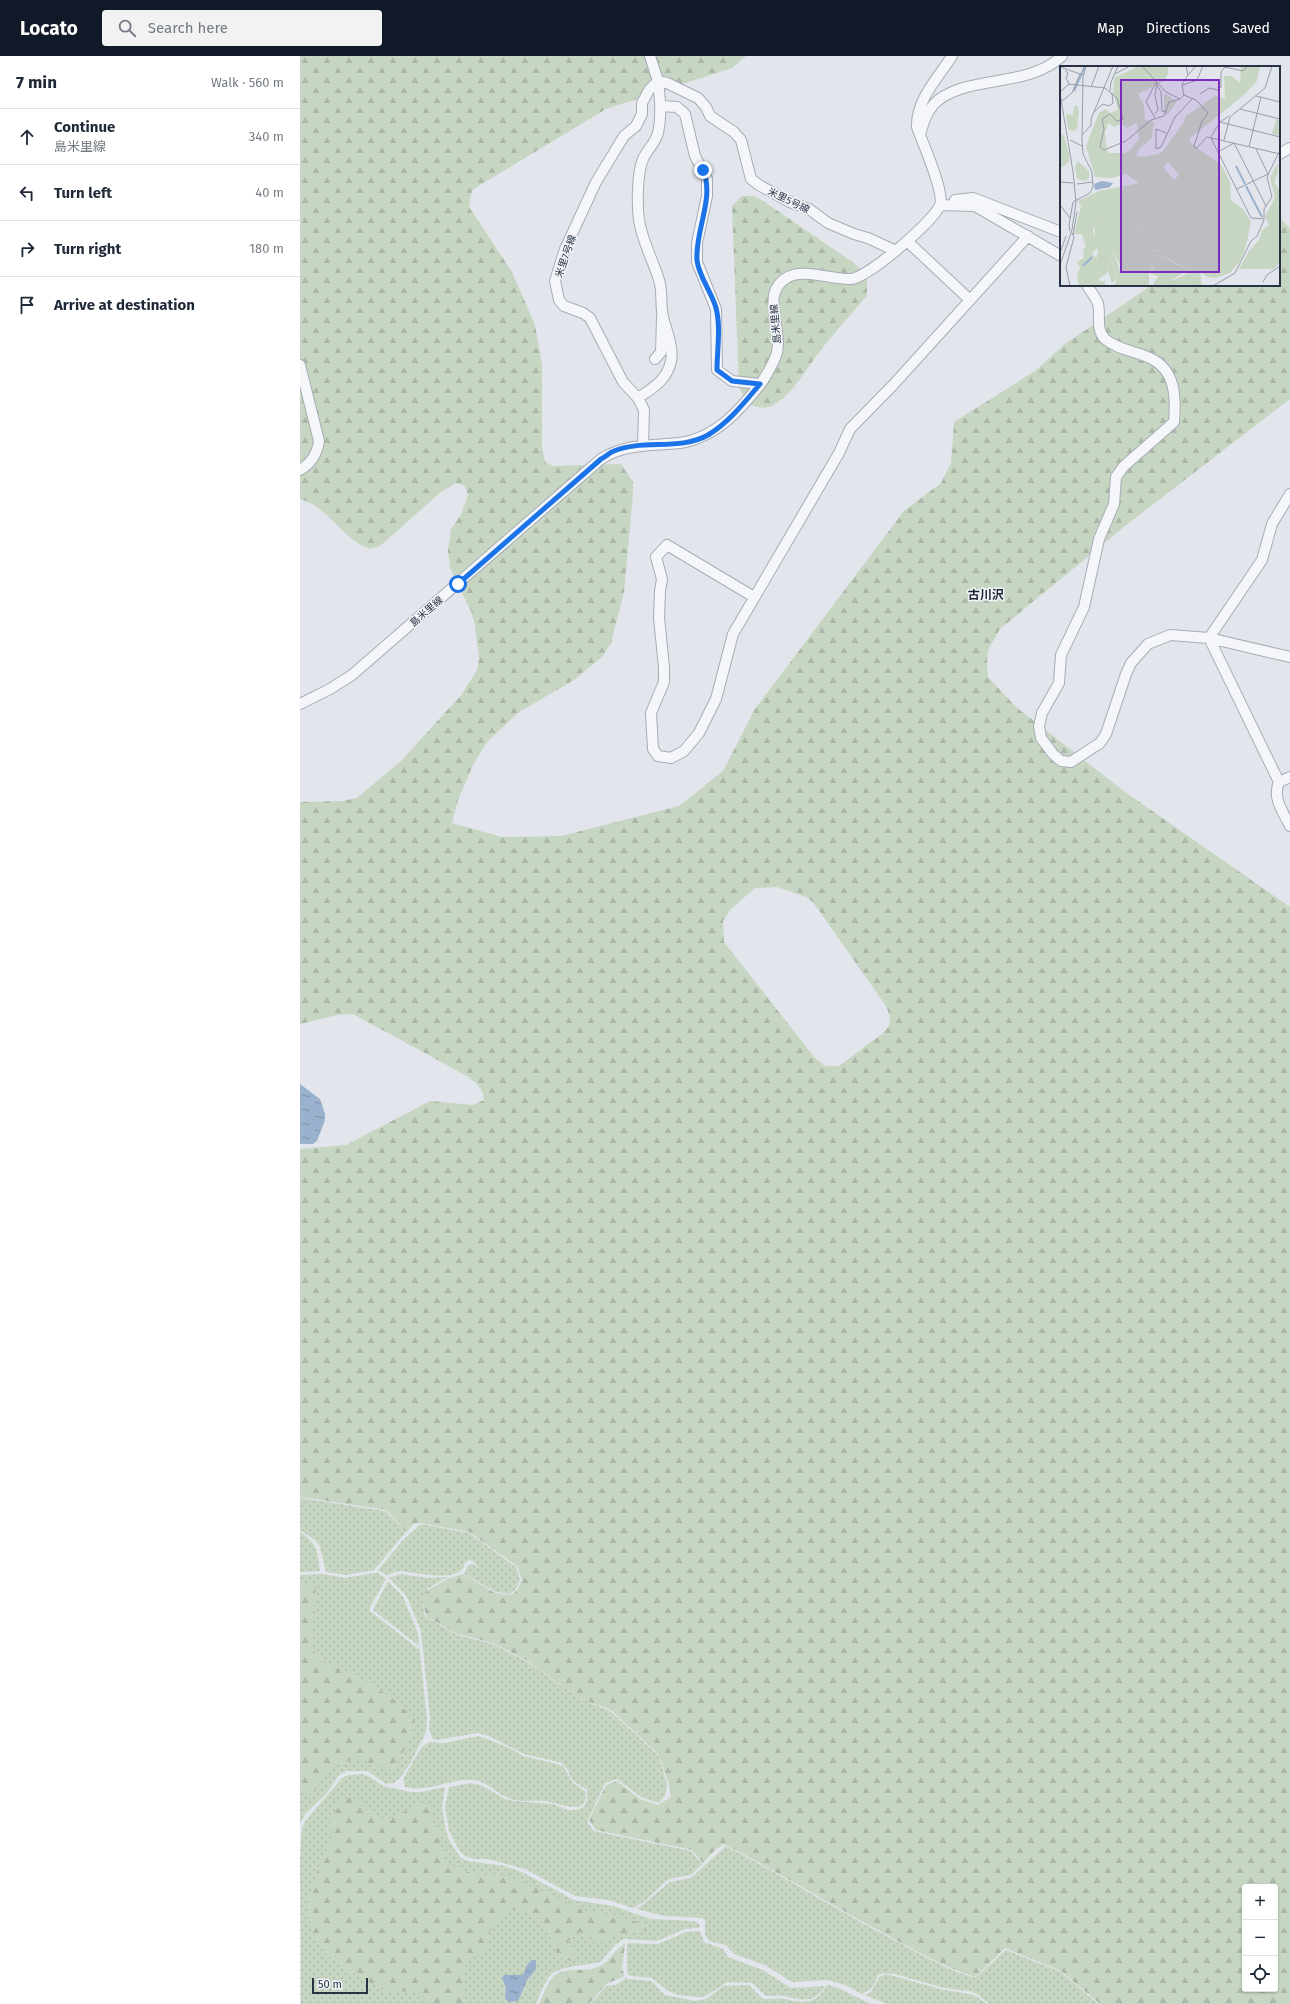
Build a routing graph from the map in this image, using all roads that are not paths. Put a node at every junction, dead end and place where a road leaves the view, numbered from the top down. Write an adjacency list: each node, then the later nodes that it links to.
1 (650, 56): 4 (street)
2 (952, 56): 6 (street)
3 (1062, 56): 6 (street)
4 (658, 81): 5 (street); 13 (street, 米里5号線); 21 (street, 米里7号線)
5 (661, 106): 17 (street); 20 (street)
6 (920, 135): 9 (street)
7 (1290, 148): 8 (street)
8 (1280, 153)
9 (940, 205): 10 (street); 11 (street); 12 (street, 島米里線)
10 (1060, 232)
11 (1028, 236): 14 (street); 16 (street)
12 (907, 241): 13 (street, 島米里線); 16 (street)
13 (896, 251): 20 (street, 島米里線)
14 (1060, 255)
15 (1088, 286): 26 (street)
16 (970, 300): 25 (street)
17 (663, 313): 18 (street); 21 (street)
18 (655, 359)
19 (300, 365): 23 (street)
20 (760, 384): 22 (street, 島米里線)
21 (638, 398): 22 (street, 米里7号線)
22 (643, 446): 28 (street, 島米里線)
23 (300, 470)
24 (1290, 494): 26 (street)
25 (754, 597)
26 (1209, 638): 27 (street); 30 (street)
27 (1290, 656)
28 (300, 704)
29 (1290, 777): 30 (street)
30 (1279, 782): 31 (street)
31 (1290, 826)

